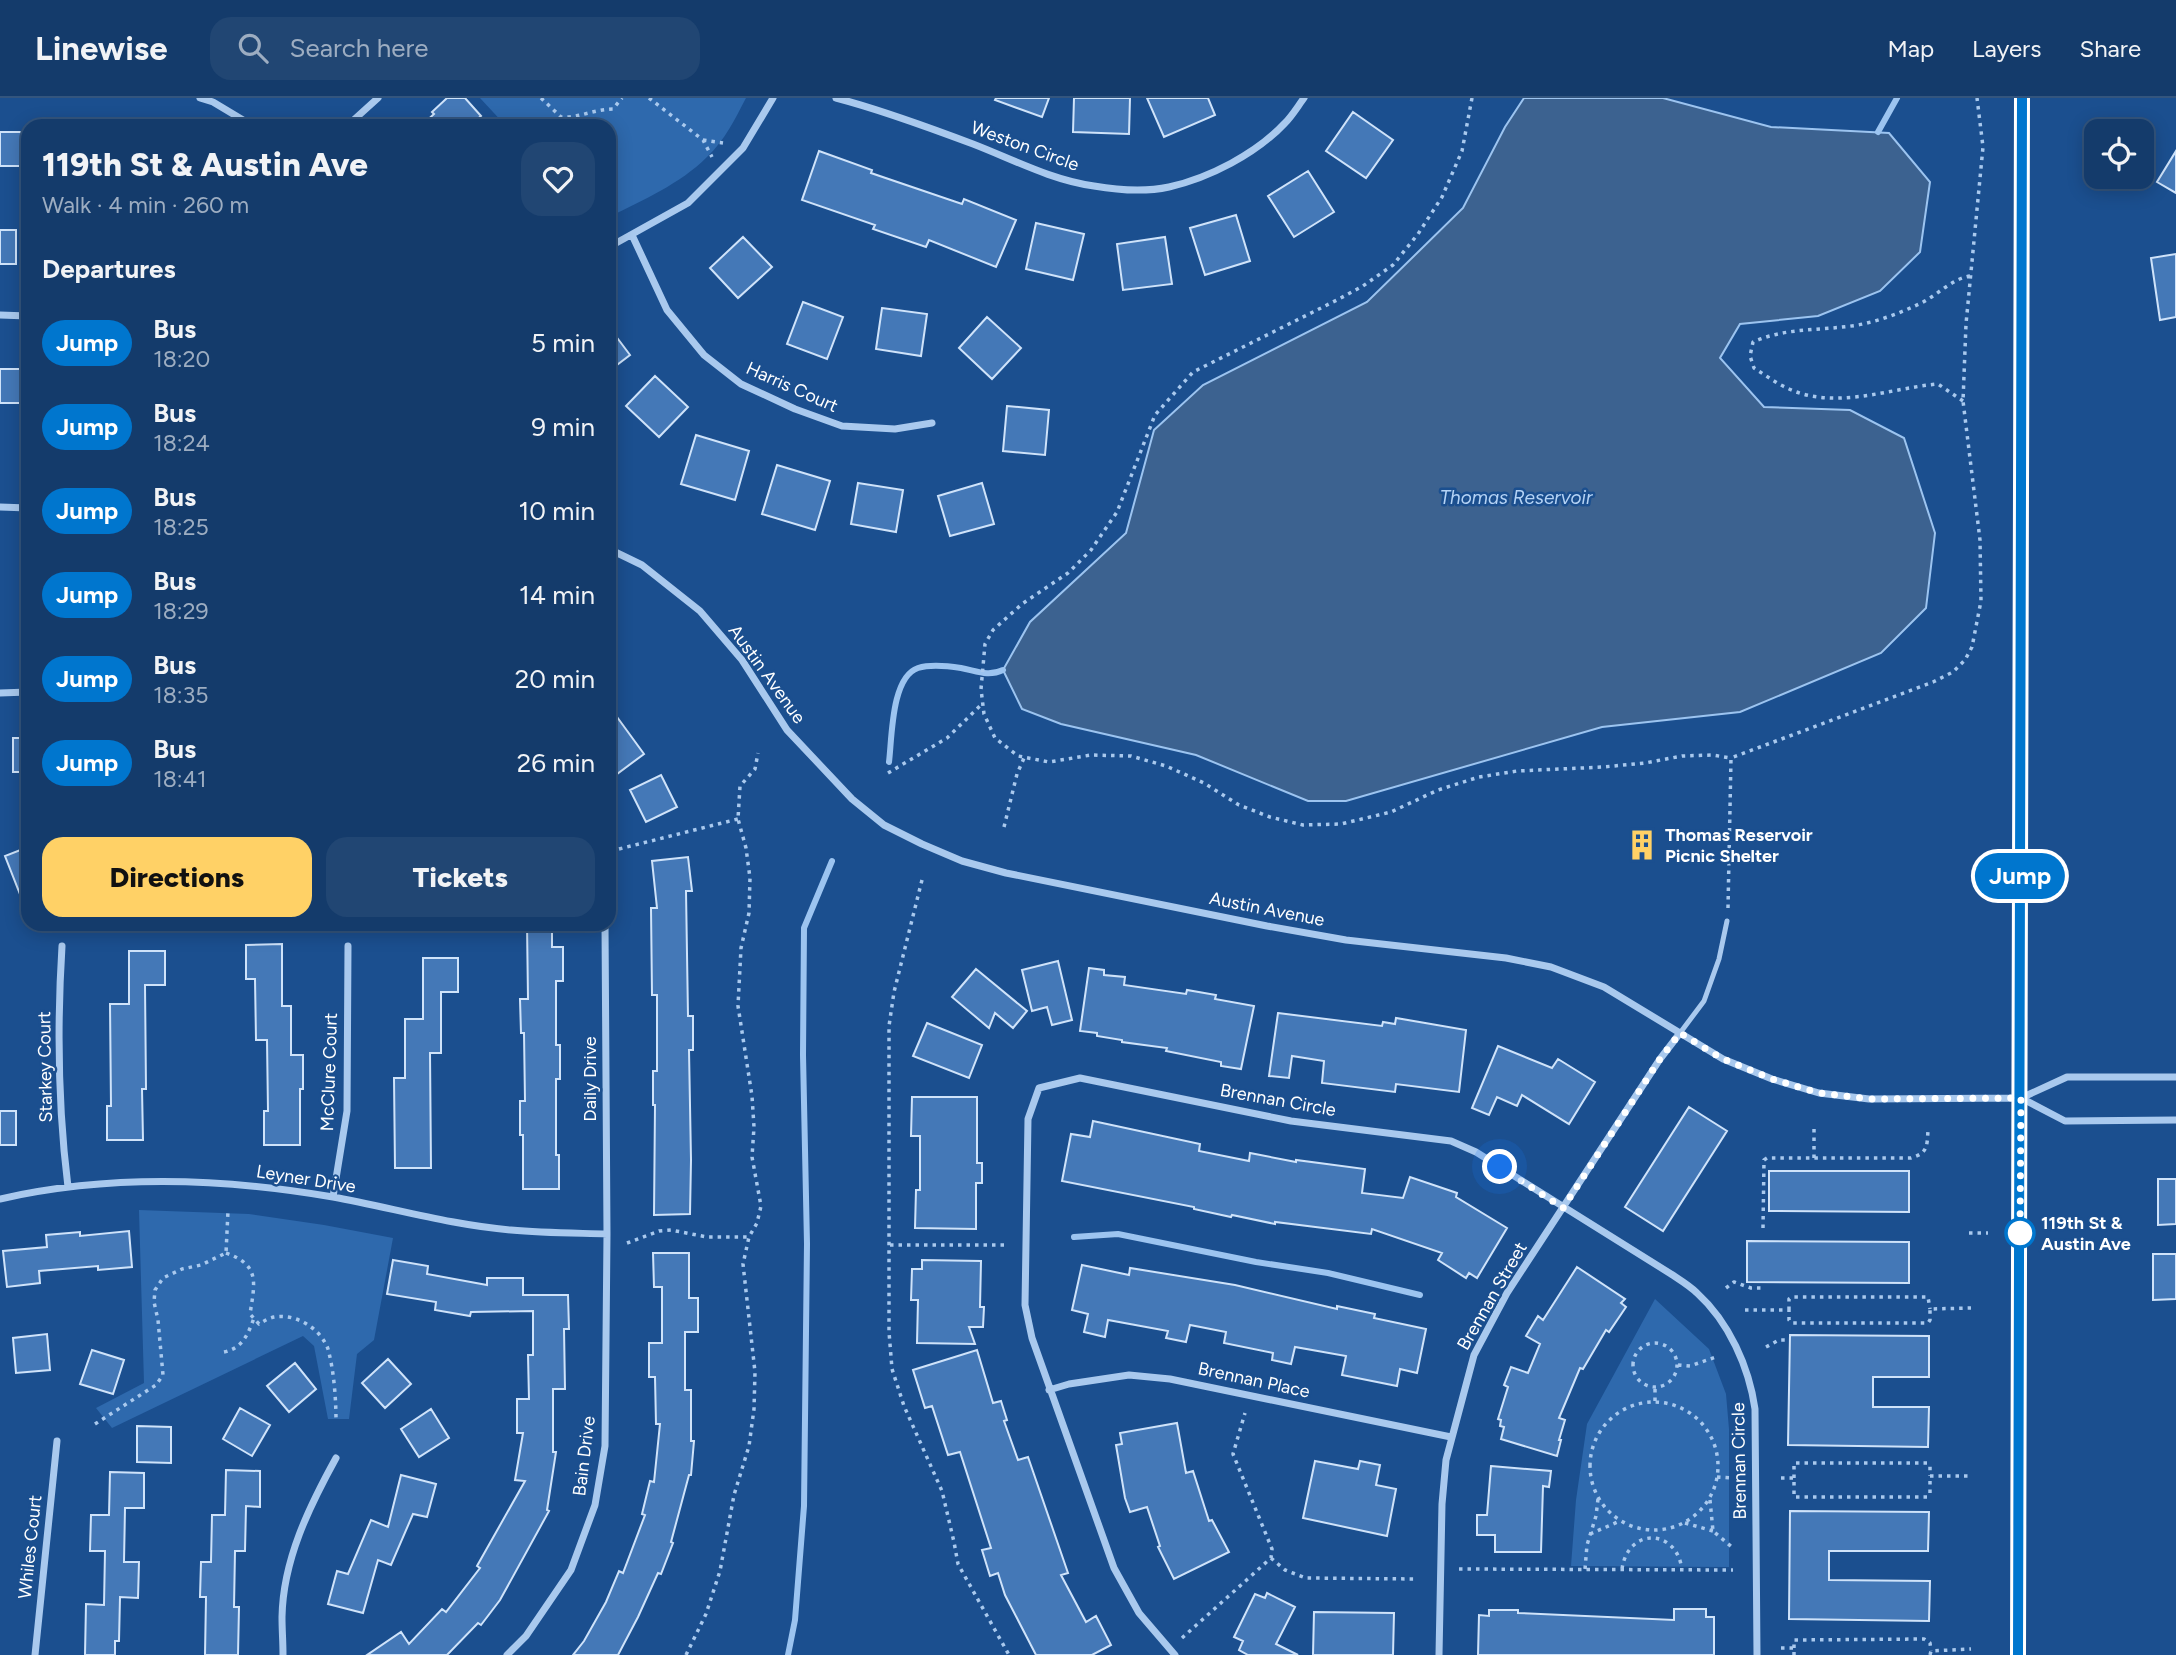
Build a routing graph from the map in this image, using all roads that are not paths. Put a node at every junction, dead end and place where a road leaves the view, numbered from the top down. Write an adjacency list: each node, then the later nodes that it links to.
1 (200, 98): 7 (street)
2 (377, 98): 8 (street)
3 (773, 98): 9 (street)
4 (836, 98): 5 (street, Weston Circle)
5 (1304, 98)
6 (2022, 98): 25 (street)
7 (241, 119)
8 (354, 119)
9 (632, 235): 10 (street); 13 (street, Harris Court)
10 (616, 243)
11 (0, 315): 12 (street)
12 (21, 316)
13 (932, 423)
14 (0, 507): 15 (street)
15 (21, 508)
16 (616, 552): 23 (street, Austin Avenue)
17 (21, 692): 18 (street)
18 (0, 693)
19 (1727, 921): 23 (lane)
20 (606, 931): 31 (street, Daily Drive)
21 (62, 946): 27 (street, Starkey Court)
22 (348, 946): 28 (street, McClure Court)
23 (1680, 1033): 25 (street, Austin Avenue); 30 (street, Brennan Street)
24 (2176, 1077): 25 (street)
25 (2021, 1098): 26 (street); 42 (street)
26 (2176, 1120)
27 (68, 1186): 28 (street, Leyner Drive); 29 (street, Leyner Drive)
28 (333, 1197): 31 (street, Leyner Drive)
29 (0, 1199)
30 (1563, 1208): 32 (street, Brennan Circle); 33 (street, Brennan Street); 41 (street, Brennan Circle)
31 (607, 1234): 38 (street, Bain Drive)
32 (1049, 1390): 33 (street, Brennan Place); 39 (street, Brennan Circle)
33 (1451, 1437): 40 (street, Brennan Street)
34 (57, 1441): 36 (street, Whiles Court)
35 (336, 1458): 37 (street)
36 (36, 1655)
37 (283, 1655)
38 (507, 1655)
39 (1175, 1655)
40 (1439, 1655)
41 (1757, 1655)
42 (2018, 1655)

